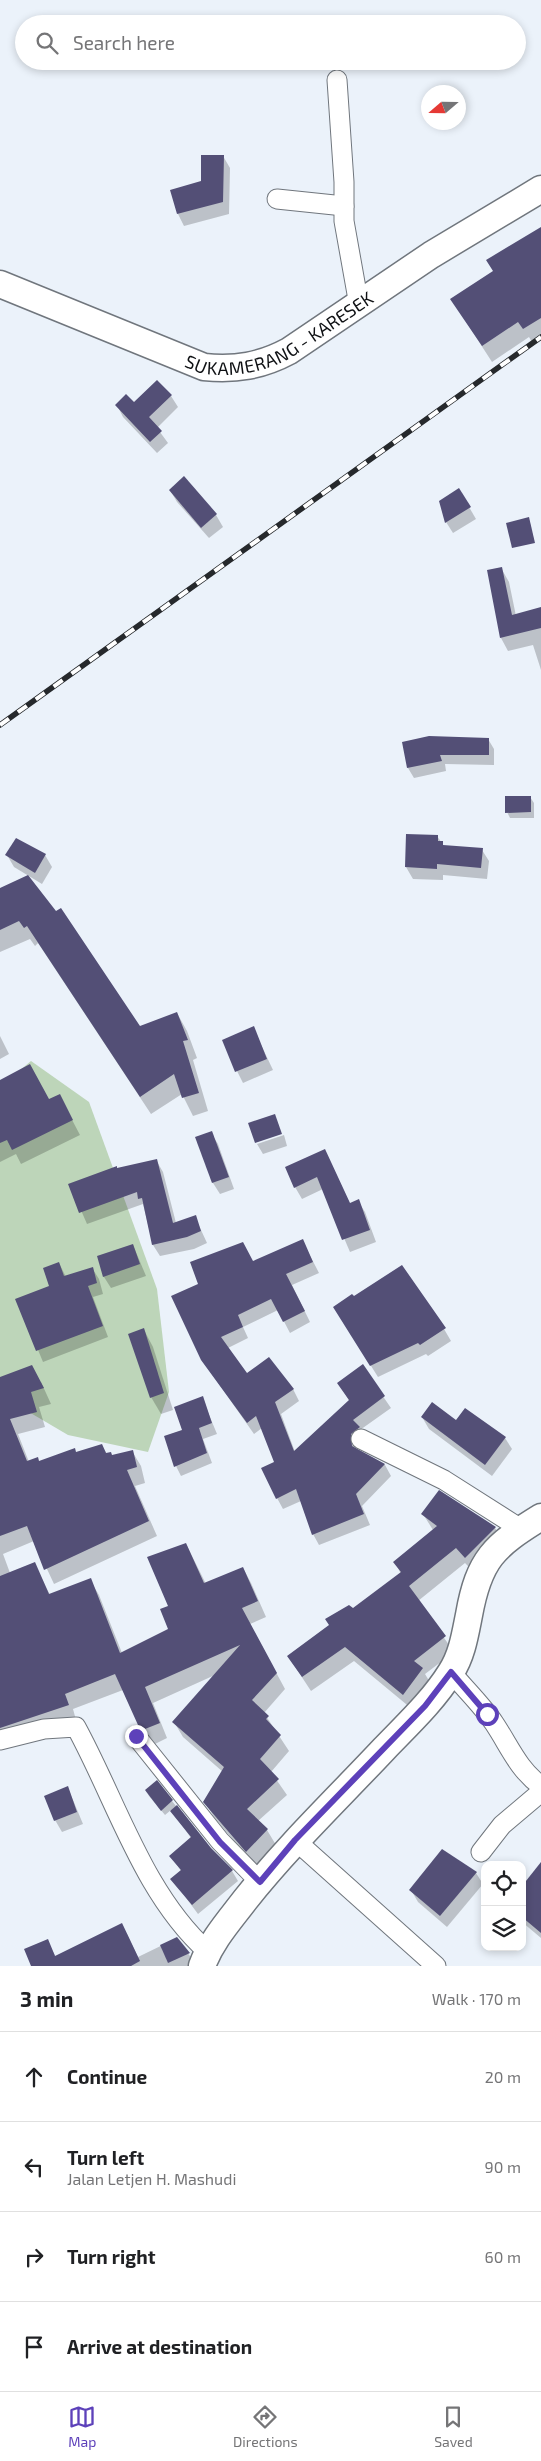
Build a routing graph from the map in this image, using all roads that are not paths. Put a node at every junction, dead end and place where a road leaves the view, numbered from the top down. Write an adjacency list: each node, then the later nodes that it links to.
1 (337, 80): 4 (street)
2 (541, 188): 6 (street, SUKAMERANG - KARESEK)
3 (277, 199): 4 (street)
4 (344, 206): 6 (street)
5 (0, 284): 6 (street, SUKAMERANG - KARESEK)
6 (359, 305)
7 (361, 1439): 8 (street)
8 (531, 1523): 9 (street)
9 (451, 1672): 12 (street); 14 (street)
10 (136, 1736): 16 (street)
11 (0, 1740): 17 (street)
12 (541, 1786)
13 (541, 1792): 15 (street)
14 (295, 1840): 16 (street); 18 (street)
15 (481, 1852)
16 (260, 1882): 17 (street)
17 (205, 1958)
18 (436, 1966)

